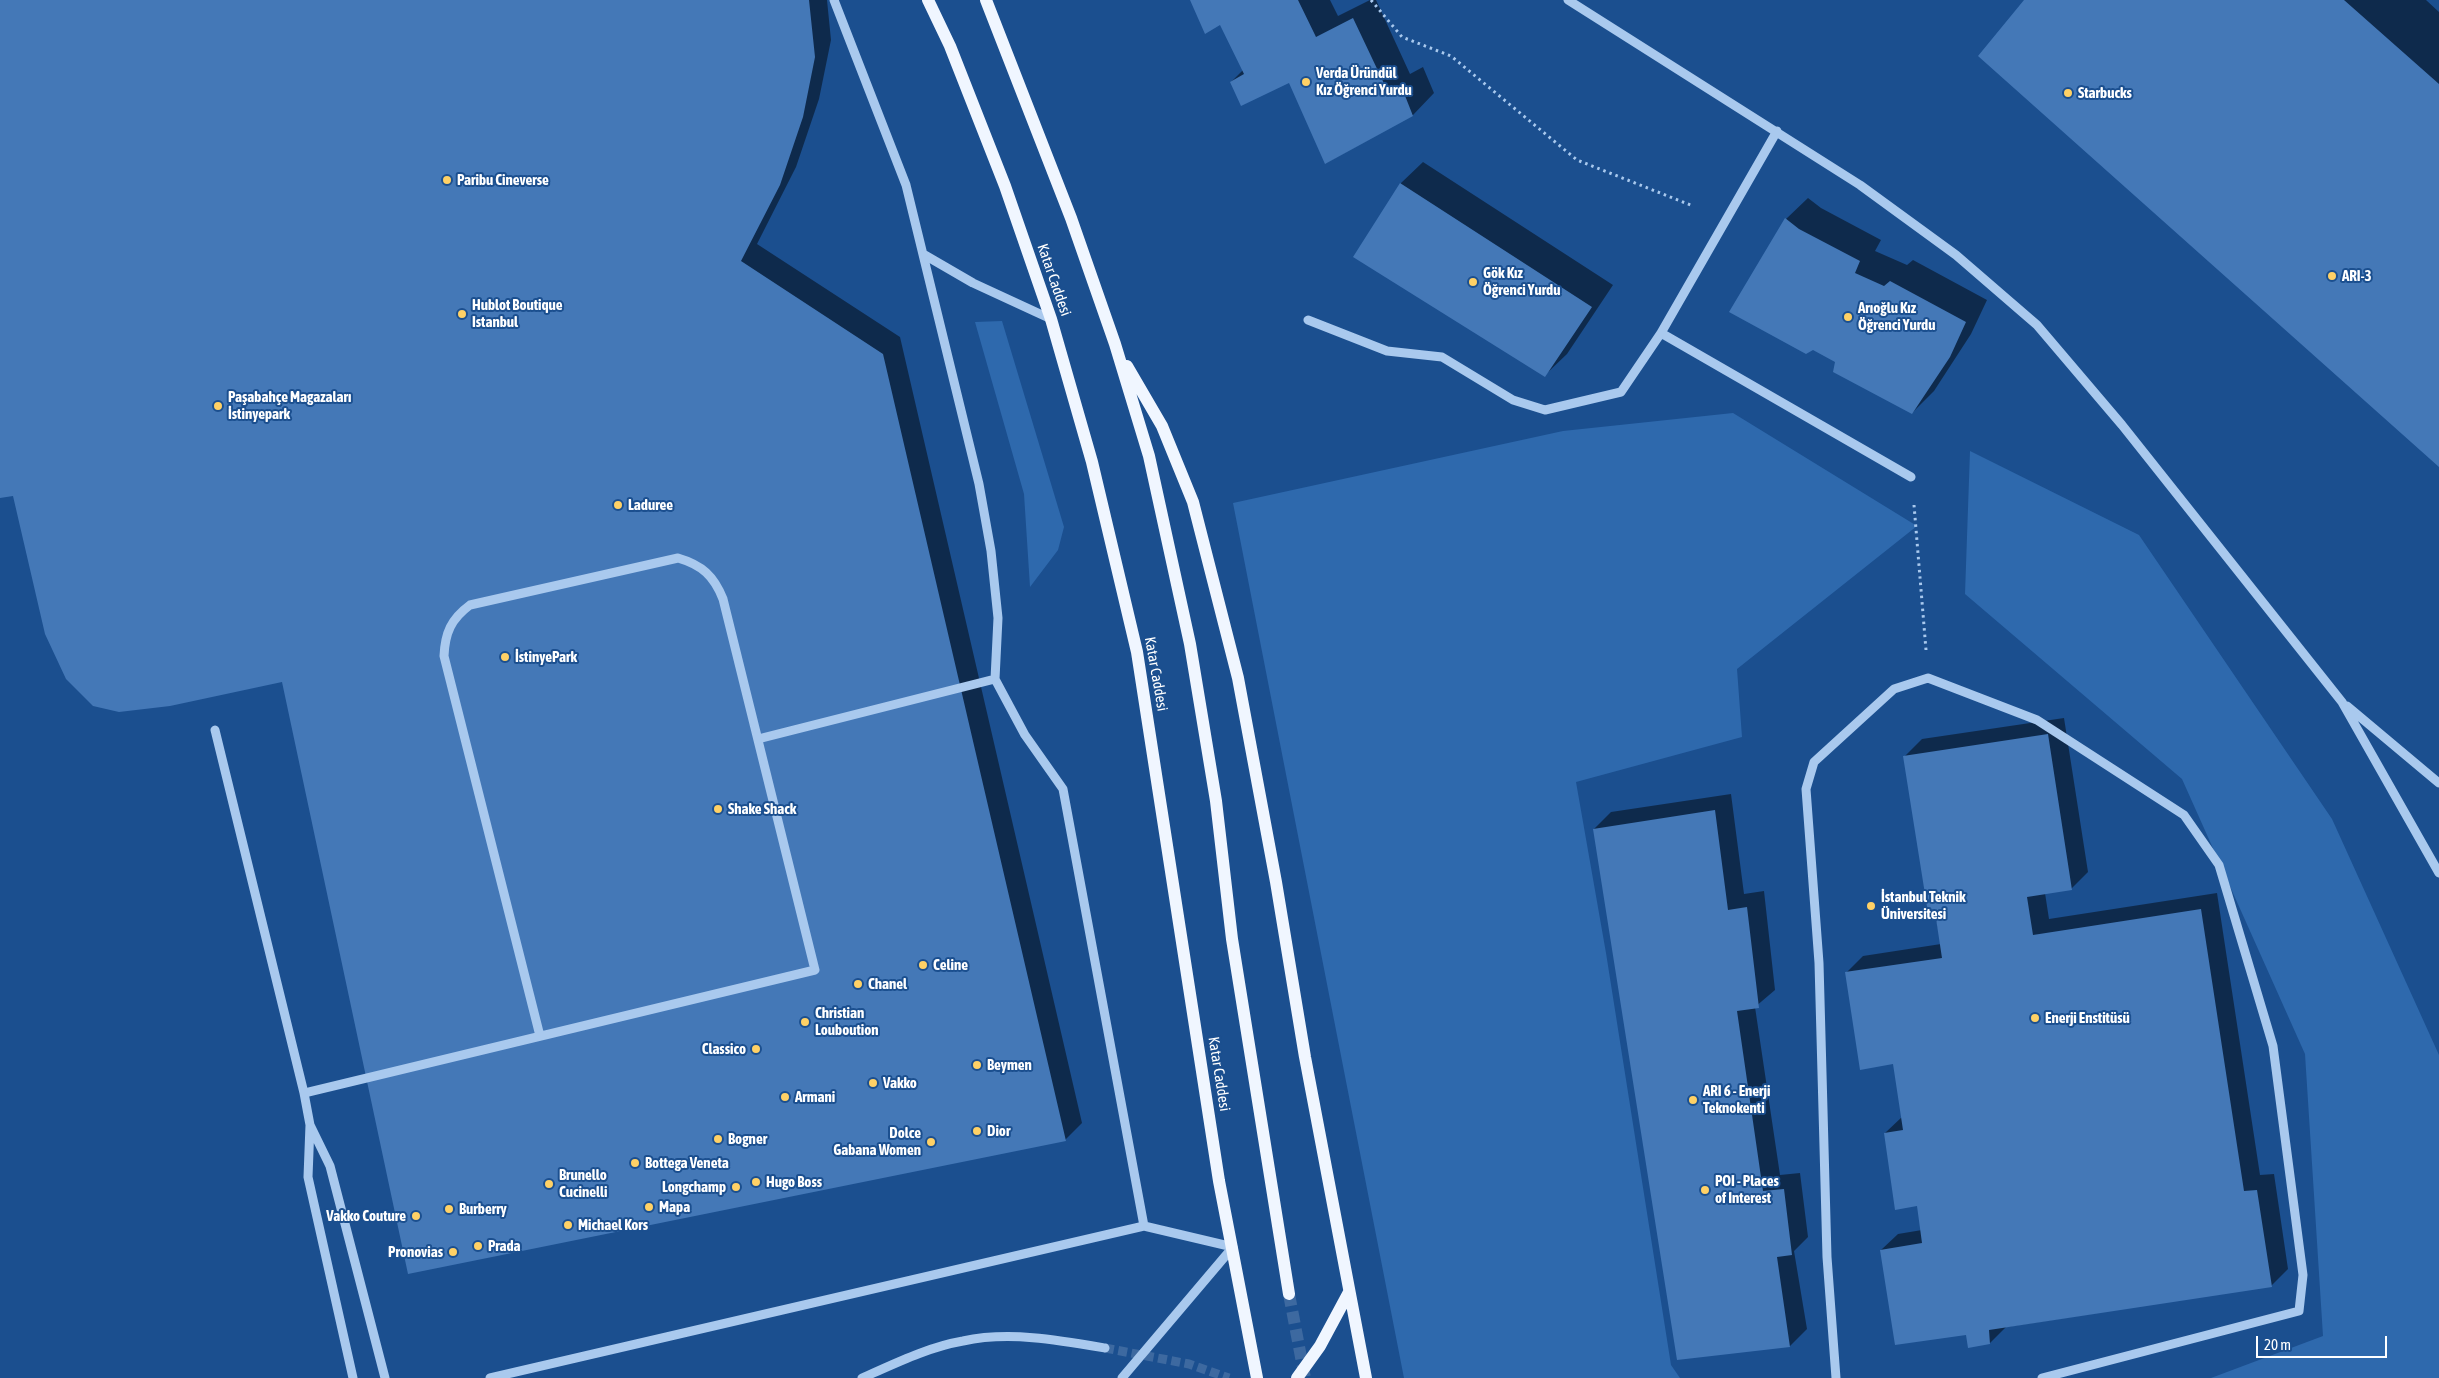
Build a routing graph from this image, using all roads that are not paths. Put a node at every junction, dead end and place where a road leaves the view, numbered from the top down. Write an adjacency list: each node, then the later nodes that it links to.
1 (834, 0): 6 (street)
2 (928, 0): 7 (main road, Katar Caddesi)
3 (986, 0): 10 (main road)
4 (1568, 0): 5 (street)
5 (1777, 131): 9 (street); 13 (street)
6 (923, 254): 7 (street); 12 (street)
7 (1051, 319): 22 (main road, Katar Caddesi)
8 (1308, 320): 9 (street)
9 (1661, 333): 11 (street)
10 (1115, 344): 23 (main road); 24 (main road)
11 (1912, 477)
12 (996, 679): 15 (street); 21 (street)
13 (2342, 702): 16 (street); 17 (street)
14 (215, 730): 19 (street)
15 (758, 739): 18 (street); 18 (street)
16 (2439, 783)
17 (2439, 873)
18 (540, 1036): 19 (street)
19 (304, 1093): 20 (street)
20 (310, 1125): 26 (street); 27 (street)
21 (1144, 1226): 22 (street); 28 (street)
22 (1232, 1247): 30 (street); 31 (main road, Katar Caddesi)
23 (1349, 1292): 32 (main road); 33 (main road)
24 (1289, 1294)
25 (1105, 1348): 29 (street)
26 (353, 1378)
27 (385, 1378)
28 (490, 1378)
29 (862, 1378)
30 (1122, 1378)
31 (1257, 1378)
32 (1297, 1378)
33 (1366, 1378)
34 (1836, 1378): 35 (street)
35 (2042, 1378)

